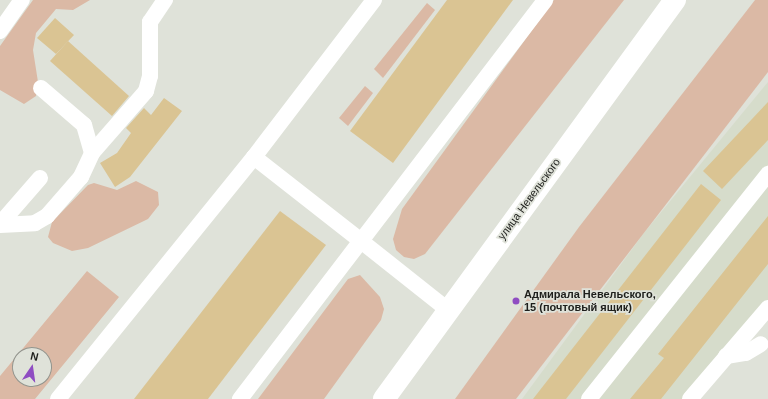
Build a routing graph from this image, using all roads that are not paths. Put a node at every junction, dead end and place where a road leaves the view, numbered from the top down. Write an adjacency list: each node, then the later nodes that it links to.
1 (22, 0): 6 (lane)
2 (165, 0): 8 (lane)
3 (374, 0): 9 (lane)
4 (545, 0): 13 (lane)
5 (675, 0): 15 (main road, улица Невельского)
6 (0, 32)
7 (41, 88): 8 (lane)
8 (92, 153): 12 (lane)
9 (254, 156): 13 (lane); 18 (lane)
10 (768, 174): 21 (lane)
11 (40, 178): 12 (lane)
12 (0, 224)
13 (361, 241): 15 (lane); 19 (lane)
14 (768, 308): 17 (lane)
15 (448, 310): 20 (main road, улица Невельского)
16 (761, 344): 17 (lane)
17 (726, 356): 22 (lane)
18 (58, 399)
19 (240, 399)
20 (384, 399)
21 (589, 399)
22 (690, 399)

